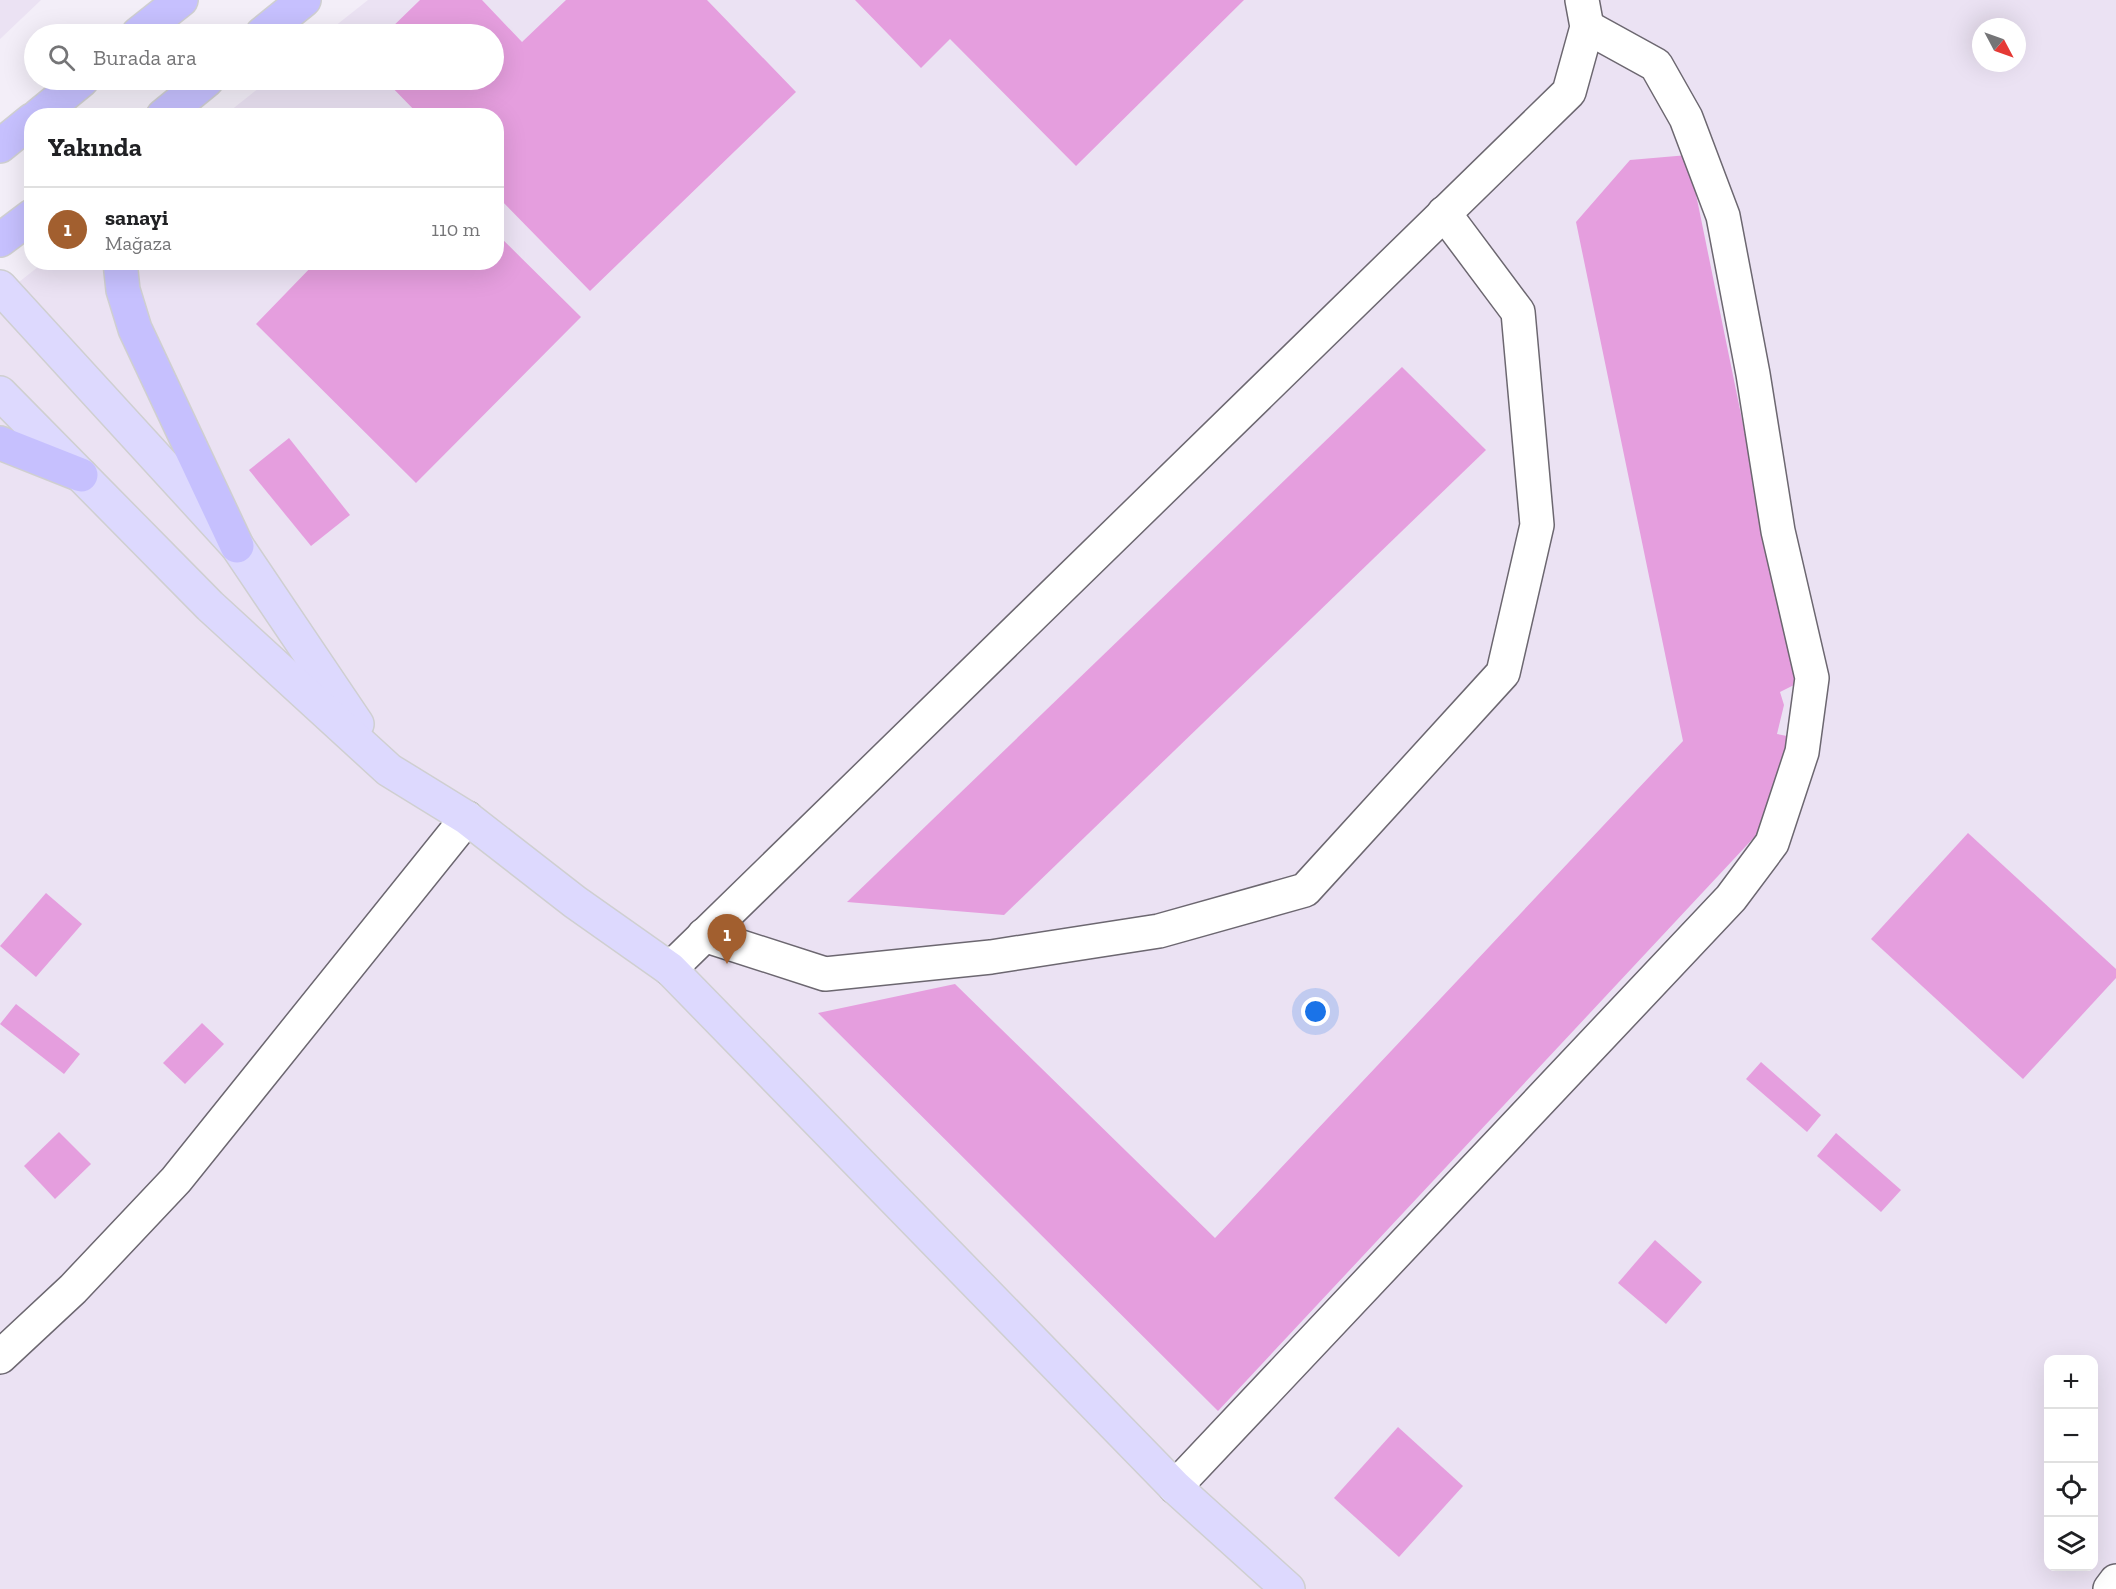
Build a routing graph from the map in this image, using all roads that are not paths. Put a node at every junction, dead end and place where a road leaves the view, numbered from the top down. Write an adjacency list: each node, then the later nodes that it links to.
1 (181, 0): 4 (highway)
2 (304, 0): 5 (highway)
3 (1585, 14): 12 (street); 26 (street)
4 (151, 24)
5 (274, 24)
6 (70, 90): 8 (highway)
7 (195, 90): 9 (highway)
8 (48, 108)
9 (173, 108)
10 (24, 126): 11 (highway)
11 (0, 146)
12 (1444, 213): 23 (street); 23 (street)
13 (24, 222): 14 (highway)
14 (0, 240)
15 (121, 270): 20 (highway)
16 (0, 287): 20 (main road)
17 (0, 393): 19 (main road)
18 (0, 443): 19 (highway)
19 (81, 475): 21 (main road)
20 (237, 546): 21 (main road)
21 (389, 770): 22 (main road)
22 (467, 818): 24 (main road); 25 (street)
23 (704, 935): 24 (street)
24 (670, 969): 26 (main road)
25 (0, 1357)
26 (1175, 1486): 28 (main road)
27 (2116, 1581): 29 (street)
28 (1288, 1589)
29 (2110, 1589)

